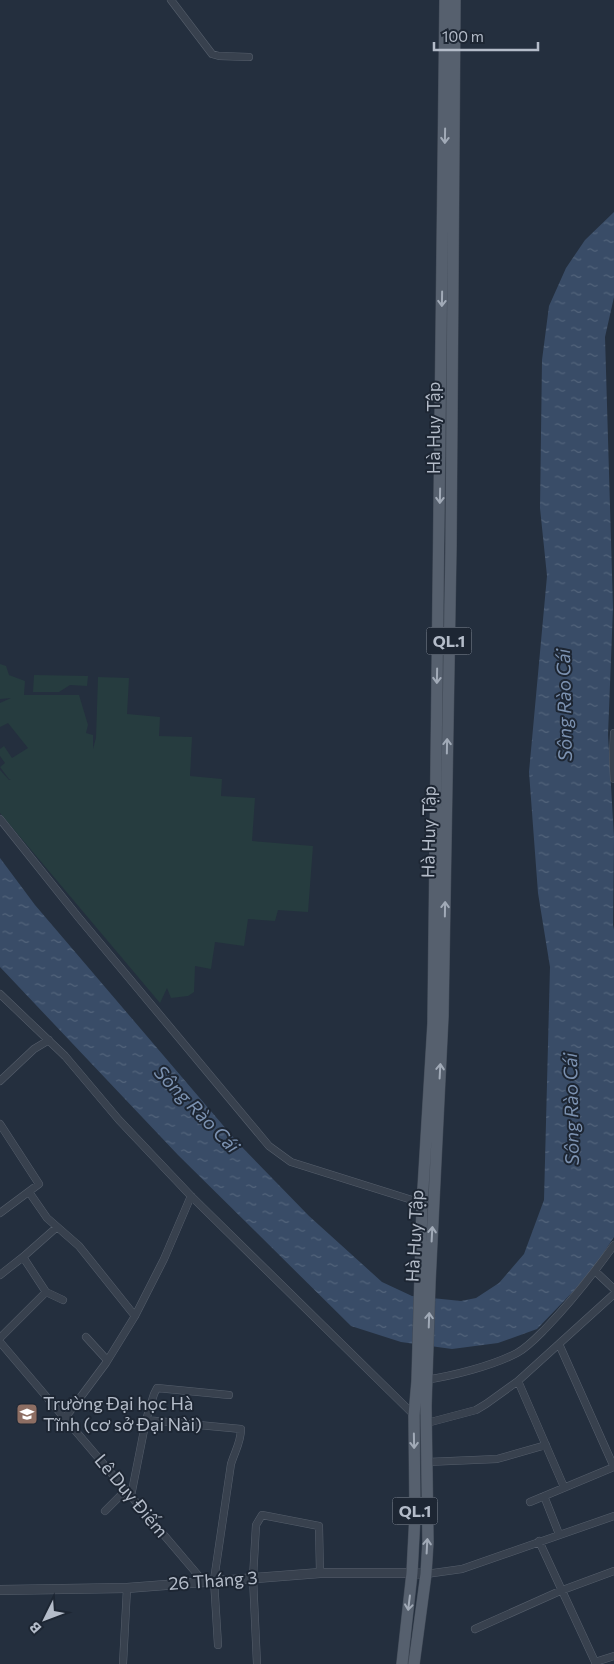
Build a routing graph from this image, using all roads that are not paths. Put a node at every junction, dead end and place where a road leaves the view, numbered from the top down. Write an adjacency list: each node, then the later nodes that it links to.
1 (171, 0): 4 (street)
2 (445, 0): 14 (main road, Hà Huy Tập / QL.1, one-way to 14)
3 (455, 0): 21 (main road, Hà Huy Tập / QL.1, one-way to 3)
4 (249, 57)
5 (614, 733): 6 (street)
6 (614, 779)
7 (0, 819): 14 (street)
8 (0, 994): 9 (street)
9 (49, 1040): 10 (street); 13 (street)
10 (0, 1081)
11 (0, 1124): 12 (street)
12 (29, 1192): 15 (street); 16 (street)
13 (191, 1196): 26 (street); 35 (street)
14 (422, 1205): 21 (main road, Hà Huy Tập / QL.1)
15 (0, 1213)
16 (57, 1227): 18 (street); 26 (street)
17 (614, 1245): 19 (street)
18 (23, 1257): 20 (street); 23 (street)
19 (595, 1270): 22 (street); 32 (street)
20 (0, 1275)
21 (425, 1282): 32 (main road, Hà Huy Tập / QL.1)
22 (614, 1289)
23 (46, 1292): 25 (street); 28 (street)
24 (614, 1294): 30 (street)
25 (63, 1300)
26 (135, 1316): 31 (street)
27 (86, 1337): 31 (street)
28 (0, 1338)
29 (0, 1342): 36 (street, Lê Duy Điếm)
30 (559, 1344): 33 (street); 41 (street)
31 (107, 1360): 36 (street)
32 (422, 1380): 35 (main road, Hà Huy Tập / QL.1); 38 (main road, Hà Huy Tập / QL.1)
33 (518, 1381): 38 (street); 39 (street)
34 (229, 1395): 37 (street)
35 (414, 1415): 52 (main road, Hà Huy Tập / QL.1, one-way to 52)
36 (65, 1418): 43 (street, Lê Duy Điếm)
37 (146, 1420): 44 (street); 56 (street)
38 (426, 1423): 40 (main road, Hà Huy Tập / QL.1)
39 (546, 1444): 40 (street); 42 (street)
40 (427, 1462): 54 (main road, Hà Huy Tập / QL.1, one-way to 40)
41 (614, 1467): 42 (street)
42 (564, 1487): 45 (street)
43 (126, 1490): 44 (street, Lê Duy Điếm); 47 (street)
44 (131, 1496): 57 (street, Lê Duy Điếm)
45 (544, 1496): 46 (street); 49 (street)
46 (530, 1502)
47 (106, 1511)
48 (614, 1516): 49 (street)
49 (560, 1534): 50 (street)
50 (538, 1541): 54 (street); 60 (street)
51 (614, 1571): 60 (street)
52 (412, 1572): 53 (street, 26 Tháng 3); 54 (street, 26 Tháng 3); 67 (main road, Hà Huy Tập / QL.1, one-way to 67)
53 (320, 1573): 55 (street, 26 Tháng 3); 55 (street)
54 (426, 1574): 68 (main road, Hà Huy Tập / QL.1)
55 (253, 1578): 56 (street, 26 Tháng 3); 66 (street)
56 (214, 1580): 57 (street, 26 Tháng 3); 62 (street)
57 (203, 1581): 58 (street, 26 Tháng 3)
58 (127, 1588): 59 (street, 26 Tháng 3); 65 (street)
59 (0, 1590)
60 (560, 1590): 61 (street); 64 (street)
61 (475, 1629)
62 (218, 1645)
63 (614, 1656): 64 (street)
64 (596, 1663)
65 (123, 1664)
66 (257, 1664)
67 (402, 1664)
68 (414, 1664)

